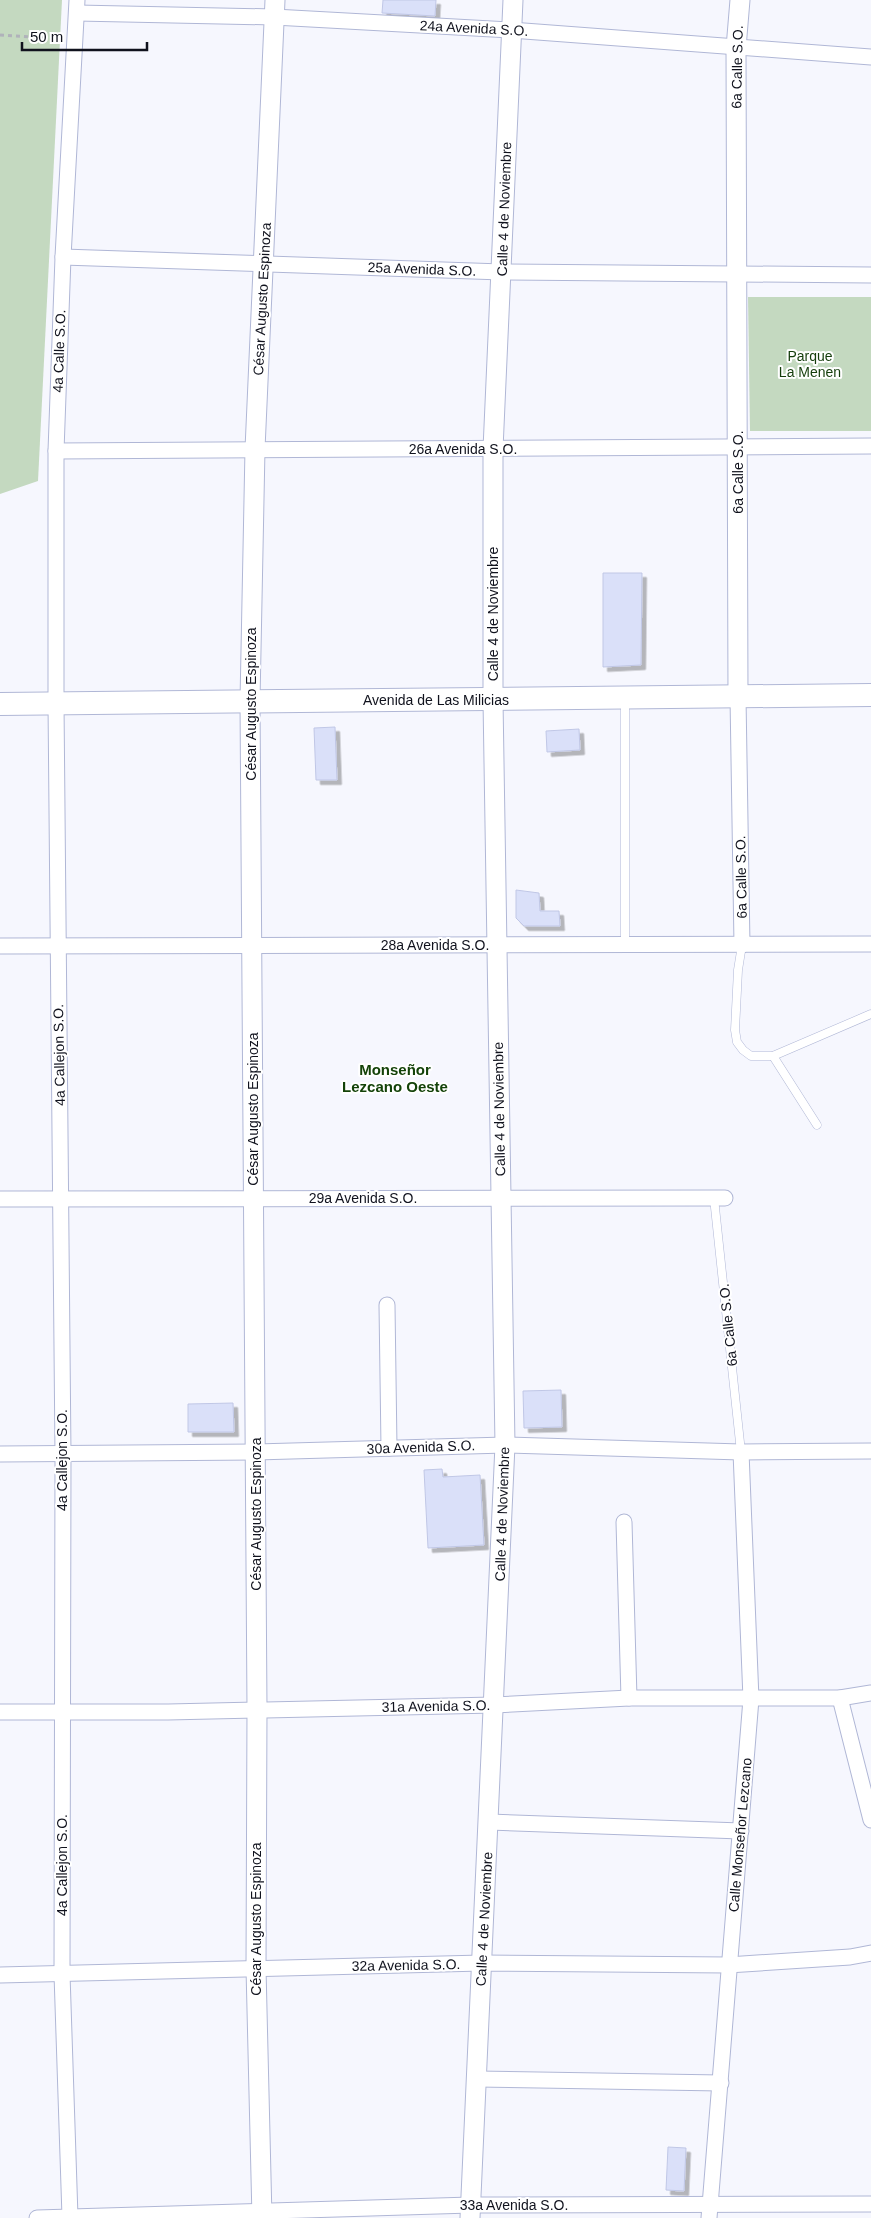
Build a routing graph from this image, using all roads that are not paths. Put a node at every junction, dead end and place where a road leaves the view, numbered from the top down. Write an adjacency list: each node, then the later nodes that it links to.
1 (513, 0): 5 (street, Calle 4 de Noviembre)
2 (740, 0): 6 (street, 6a Calle S.O.)
3 (77, 6): 4 (street, 24a Avenida S.O.); 8 (street, 4a Calle S.O.)
4 (275, 8): 5 (street, 24a Avenida S.O.); 9 (street, César Augusto Espinoza)
5 (511, 30): 6 (street, 24a Avenida S.O.); 10 (street, Calle 4 de Noviembre)
6 (736, 48): 7 (street, 24a Avenida S.O.); 12 (street, 6a Calle S.O.)
7 (871, 57)
8 (63, 257): 9 (street, 25a Avenida S.O.); 17 (street, 4a Calle S.O.)
9 (264, 263): 10 (street, 25a Avenida S.O.); 15 (street, César Augusto Espinoza)
10 (502, 272): 12 (street, 25a Avenida S.O.); 16 (street, Calle 4 de Noviembre)
11 (871, 275): 12 (street, 25a Avenida S.O.)
12 (736, 276): 14 (street, 6a Calle S.O.)
13 (871, 446): 14 (street, 26a Avenida S.O.)
14 (738, 448): 16 (street, 26a Avenida S.O.); 19 (street, 6a Calle S.O.)
15 (255, 449): 16 (street, 26a Avenida S.O.); 17 (street, 26a Avenida S.O.); 22 (street, César Augusto Espinoza)
16 (493, 449): 21 (street, Calle 4 de Noviembre)
17 (56, 451): 23 (street, 4a Calle S.O.)
18 (871, 695): 19 (main road, Avenida de Las Milicias)
19 (738, 697): 20 (main road, Avenida de Las Milicias); 28 (street, 6a Calle S.O.)
20 (625, 699): 21 (main road, Avenida de Las Milicias); 27 (lane)
21 (493, 700): 22 (main road, Avenida de Las Milicias); 26 (street, Calle 4 de Noviembre)
22 (250, 701): 23 (main road, Avenida de Las Milicias); 31 (street, César Augusto Espinoza)
23 (56, 703): 24 (main road, Avenida de Las Milicias); 30 (street, 4a Callejon S.O.)
24 (0, 704)
25 (871, 944): 28 (street, 28a Avenida S.O.)
26 (497, 945): 27 (street, 28a Avenida S.O.); 31 (street, 28a Avenida S.O.); 35 (street, Calle 4 de Noviembre)
27 (624, 945): 28 (street, 28a Avenida S.O.)
28 (742, 945): 33 (lane)
29 (0, 946): 30 (street, 28a Avenida S.O.)
30 (58, 946): 31 (street, 28a Avenida S.O.); 38 (street, 4a Callejon S.O.)
31 (252, 946): 39 (street, César Augusto Espinoza)
32 (871, 1014): 33 (lane)
33 (773, 1056): 34 (lane)
34 (817, 1125)
35 (501, 1198): 36 (street, 29a Avenida S.O.); 39 (street, 29a Avenida S.O.); 41 (street, Calle 4 de Noviembre)
36 (720, 1198): 45 (lane, 6a Calle S.O.)
37 (0, 1199): 38 (street, 29a Avenida S.O.)
38 (60, 1199): 39 (street, 29a Avenida S.O.); 47 (street, 4a Callejon S.O.)
39 (254, 1199): 44 (street, César Augusto Espinoza)
40 (387, 1305): 42 (street)
41 (505, 1445): 42 (street, 30a Avenida S.O.); 45 (street, 30a Avenida S.O.); 53 (street, Calle 4 de Noviembre)
42 (389, 1448): 44 (street, 30a Avenida S.O.)
43 (871, 1451): 45 (street, 30a Avenida S.O.)
44 (256, 1452): 47 (street, 30a Avenida S.O.); 54 (street, César Augusto Espinoza)
45 (741, 1452): 52 (street, Calle Monseñor Lezcano)
46 (0, 1454): 47 (street, 30a Avenida S.O.)
47 (63, 1455): 56 (street, 4a Callejon S.O.)
48 (624, 1522): 50 (street)
49 (871, 1693): 51 (street, 31a Avenida S.O.)
50 (628, 1698): 52 (street, 31a Avenida S.O.); 53 (street, 31a Avenida S.O.)
51 (840, 1698): 52 (street, 31a Avenida S.O.); 57 (street)
52 (751, 1700): 59 (street, Calle Monseñor Lezcano)
53 (494, 1705): 54 (street, 31a Avenida S.O.); 58 (street, Calle 4 de Noviembre)
54 (257, 1709): 56 (street, 31a Avenida S.O.); 63 (street, César Augusto Espinoza)
55 (0, 1712): 56 (street, 31a Avenida S.O.)
56 (62, 1712): 64 (street, 4a Callejon S.O.)
57 (871, 1820)
58 (489, 1822): 59 (street); 61 (street, Calle 4 de Noviembre)
59 (741, 1831): 62 (street, Calle Monseñor Lezcano)
60 (871, 1953): 62 (street, 32a Avenida S.O.)
61 (482, 1963): 62 (street, 32a Avenida S.O.); 63 (street, 32a Avenida S.O.); 66 (street, Calle 4 de Noviembre)
62 (728, 1965): 67 (street, Calle Monseñor Lezcano)
63 (256, 1968): 64 (street, 32a Avenida S.O.); 71 (street, César Augusto Espinoza)
64 (62, 1974): 65 (street, 32a Avenida S.O.); 72 (street, 4a Callejon S.O.)
65 (0, 1975)
66 (477, 2079): 67 (street); 69 (street, Calle 4 de Noviembre)
67 (720, 2083): 70 (street, Calle Monseñor Lezcano)
68 (871, 2204): 70 (street, 33a Avenida S.O.)
69 (470, 2211): 70 (street, 33a Avenida S.O.); 71 (street, 33a Avenida S.O.)
70 (710, 2211)
71 (262, 2215): 73 (street, 33a Avenida S.O.)
72 (70, 2217): 73 (street, 33a Avenida S.O.); 74 (street, 33a Avenida S.O.)
73 (104, 2217)
74 (37, 2218)

